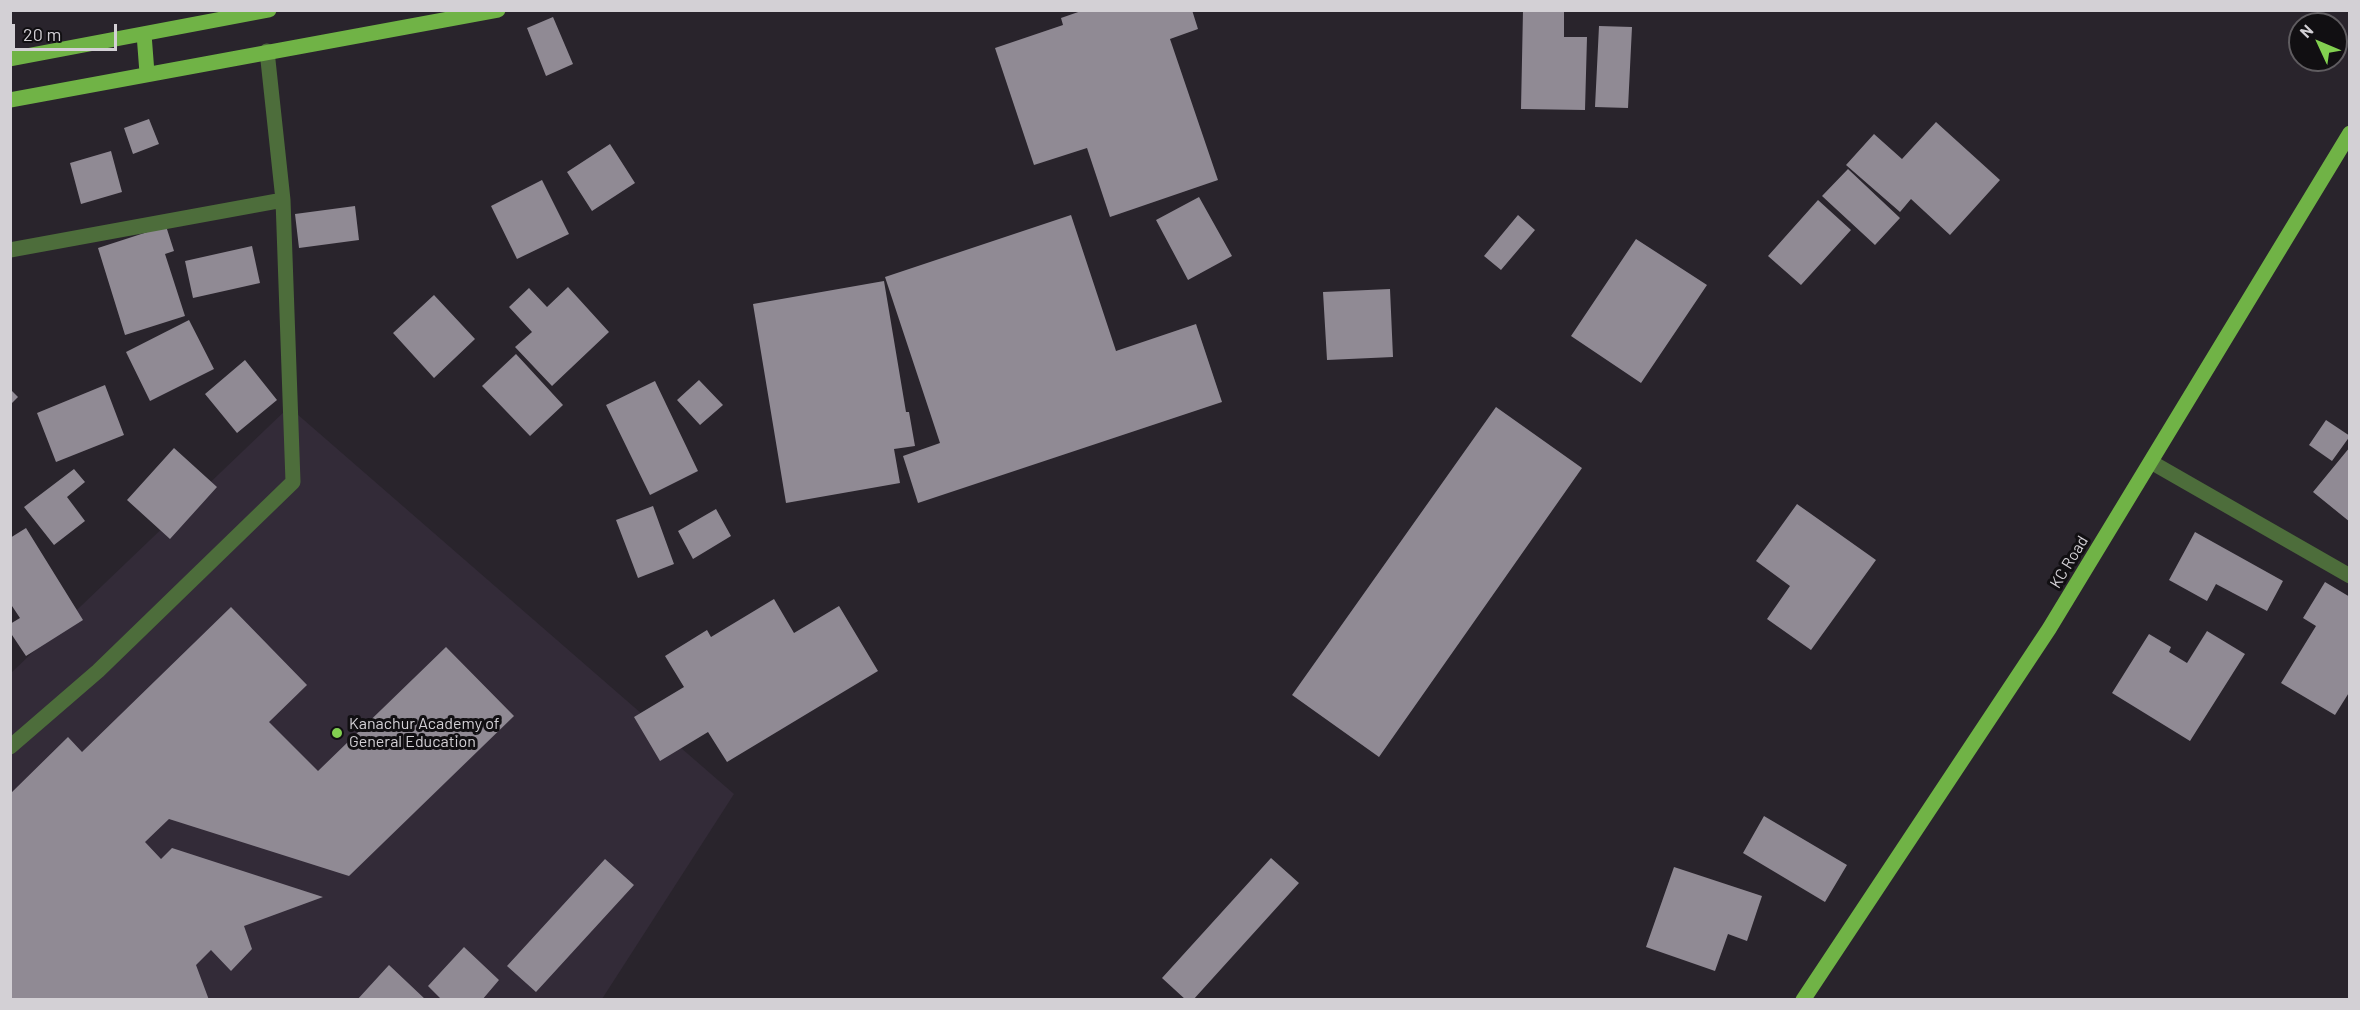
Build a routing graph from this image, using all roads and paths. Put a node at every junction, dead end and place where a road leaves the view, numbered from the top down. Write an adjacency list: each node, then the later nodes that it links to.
1 (269, 10): 3 (main road)
2 (498, 10): 4 (main road)
3 (144, 34): 5 (main road); 6 (main road)
4 (267, 51): 6 (main road); 9 (street)
5 (10, 59)
6 (147, 73): 7 (main road)
7 (10, 100)
8 (2349, 133): 11 (main road, KC Road)
9 (283, 200): 10 (street); 13 (street)
10 (10, 250)
11 (2151, 462): 12 (street); 14 (main road, KC Road)
12 (2349, 576)
13 (10, 747)
14 (1803, 999)

